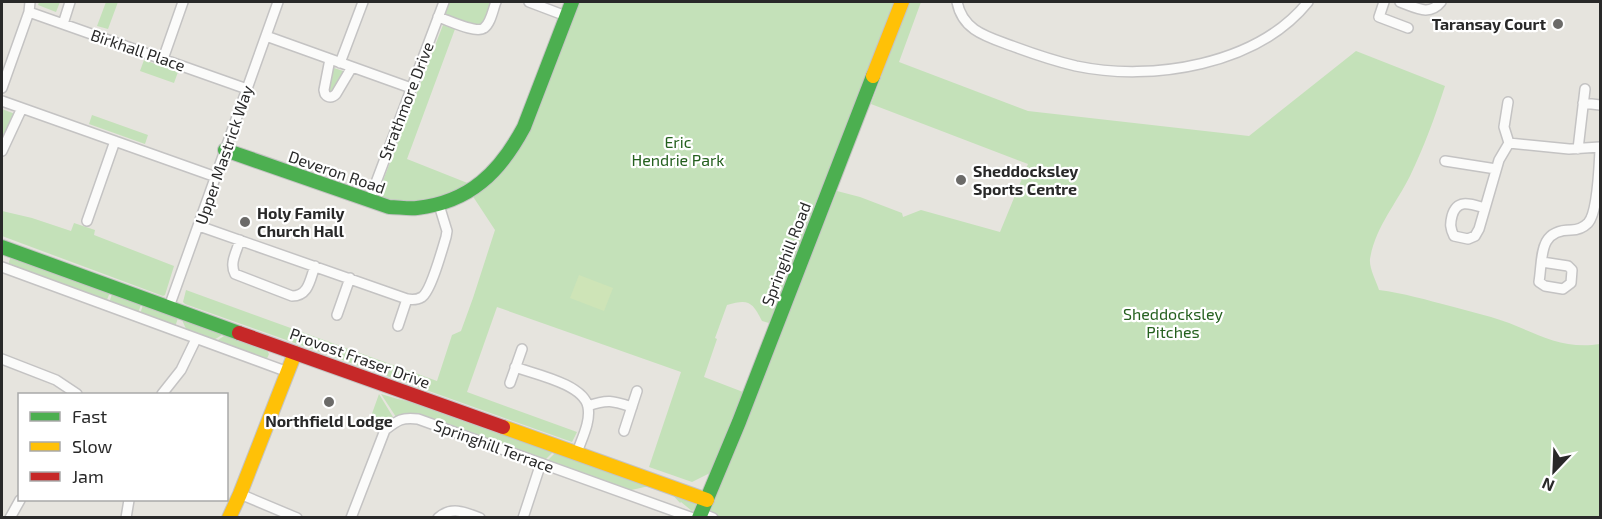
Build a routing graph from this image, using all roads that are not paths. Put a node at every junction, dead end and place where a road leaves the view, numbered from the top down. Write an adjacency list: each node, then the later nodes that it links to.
1 (30, 2): 16 (street)
2 (70, 2): 19 (street)
3 (183, 2): 22 (street)
4 (278, 2): 21 (street, Upper Mastrick Way)
5 (363, 2): 24 (street)
6 (444, 2): 18 (street, Strathmore Drive)
7 (496, 2): 18 (street)
8 (529, 2): 17 (street)
9 (572, 2): 17 (street, Deveron Road)
10 (902, 2): 77 (street, Springhill Road)
11 (957, 2): 12 (street)
12 (1308, 2)
13 (1384, 2): 20 (street)
14 (1400, 2): 15 (street)
15 (1441, 2)
16 (29, 12): 19 (street, Birkhall Place); 26 (street)
17 (566, 16): 45 (street, Deveron Road)
18 (438, 17): 28 (street, Strathmore Drive)
19 (63, 24): 22 (street, Birkhall Place)
20 (1408, 28)
21 (266, 36): 23 (street); 27 (street, Upper Mastrick Way)
22 (163, 59): 27 (street, Birkhall Place)
23 (330, 59): 24 (street); 25 (street)
24 (340, 63): 25 (street)
25 (352, 67): 28 (street)
26 (2, 88)
27 (247, 88): 39 (street, Upper Mastrick Way)
28 (411, 88): 44 (street, Strathmore Drive)
29 (1585, 89): 32 (street)
30 (2, 101): 34 (street)
31 (1508, 102): 36 (street)
32 (1583, 104): 33 (street); 37 (street)
33 (1600, 105)
34 (22, 108): 35 (street); 40 (street)
35 (115, 141): 43 (street); 47 (street)
36 (1509, 143): 37 (street); 42 (street)
37 (1578, 148): 38 (street)
38 (1600, 148): 51 (street)
39 (225, 150): 43 (street, Upper Mastrick Way); 44 (street, Deveron Road)
40 (2, 151)
41 (1445, 161): 42 (street)
42 (1496, 169): 46 (street)
43 (216, 177): 48 (street, Upper Mastrick Way)
44 (369, 201): 45 (street, Deveron Road)
45 (439, 205): 55 (street)
46 (1485, 208)
47 (87, 221)
48 (199, 226): 49 (street); 56 (street, Upper Mastrick Way)
49 (240, 240): 52 (street); 52 (street)
50 (2, 247): 56 (street, Provost Fraser Drive)
51 (1542, 262)
52 (315, 266): 54 (street)
53 (2, 267): 59 (street)
54 (350, 278): 55 (street); 57 (street)
55 (407, 299): 58 (street)
56 (169, 308): 61 (street, Provost Fraser Drive)
57 (337, 315)
58 (398, 326)
59 (196, 339): 64 (street); 68 (street)
60 (522, 349): 63 (street)
61 (295, 353): 64 (street); 72 (street, Provost Fraser Drive)
62 (2, 359): 67 (street)
63 (515, 367): 65 (street); 69 (street)
64 (288, 372): 74 (street)
65 (510, 383)
66 (637, 391): 70 (street)
67 (76, 393)
68 (163, 393)
69 (588, 406): 70 (street); 72 (street)
70 (632, 407): 71 (street)
71 (624, 431)
72 (577, 453): 77 (street, Provost Fraser Drive)
73 (542, 463): 77 (street, Springhill Terrace); 82 (street, Springhill Terrace); 85 (street)
74 (240, 494): 80 (street); 81 (street)
75 (19, 501): 78 (street)
76 (129, 501): 79 (street)
77 (703, 513)
78 (10, 518)
79 (126, 518)
80 (229, 518)
81 (297, 518)
82 (351, 518)
83 (438, 518): 84 (street)
84 (480, 518)
85 (523, 518)

